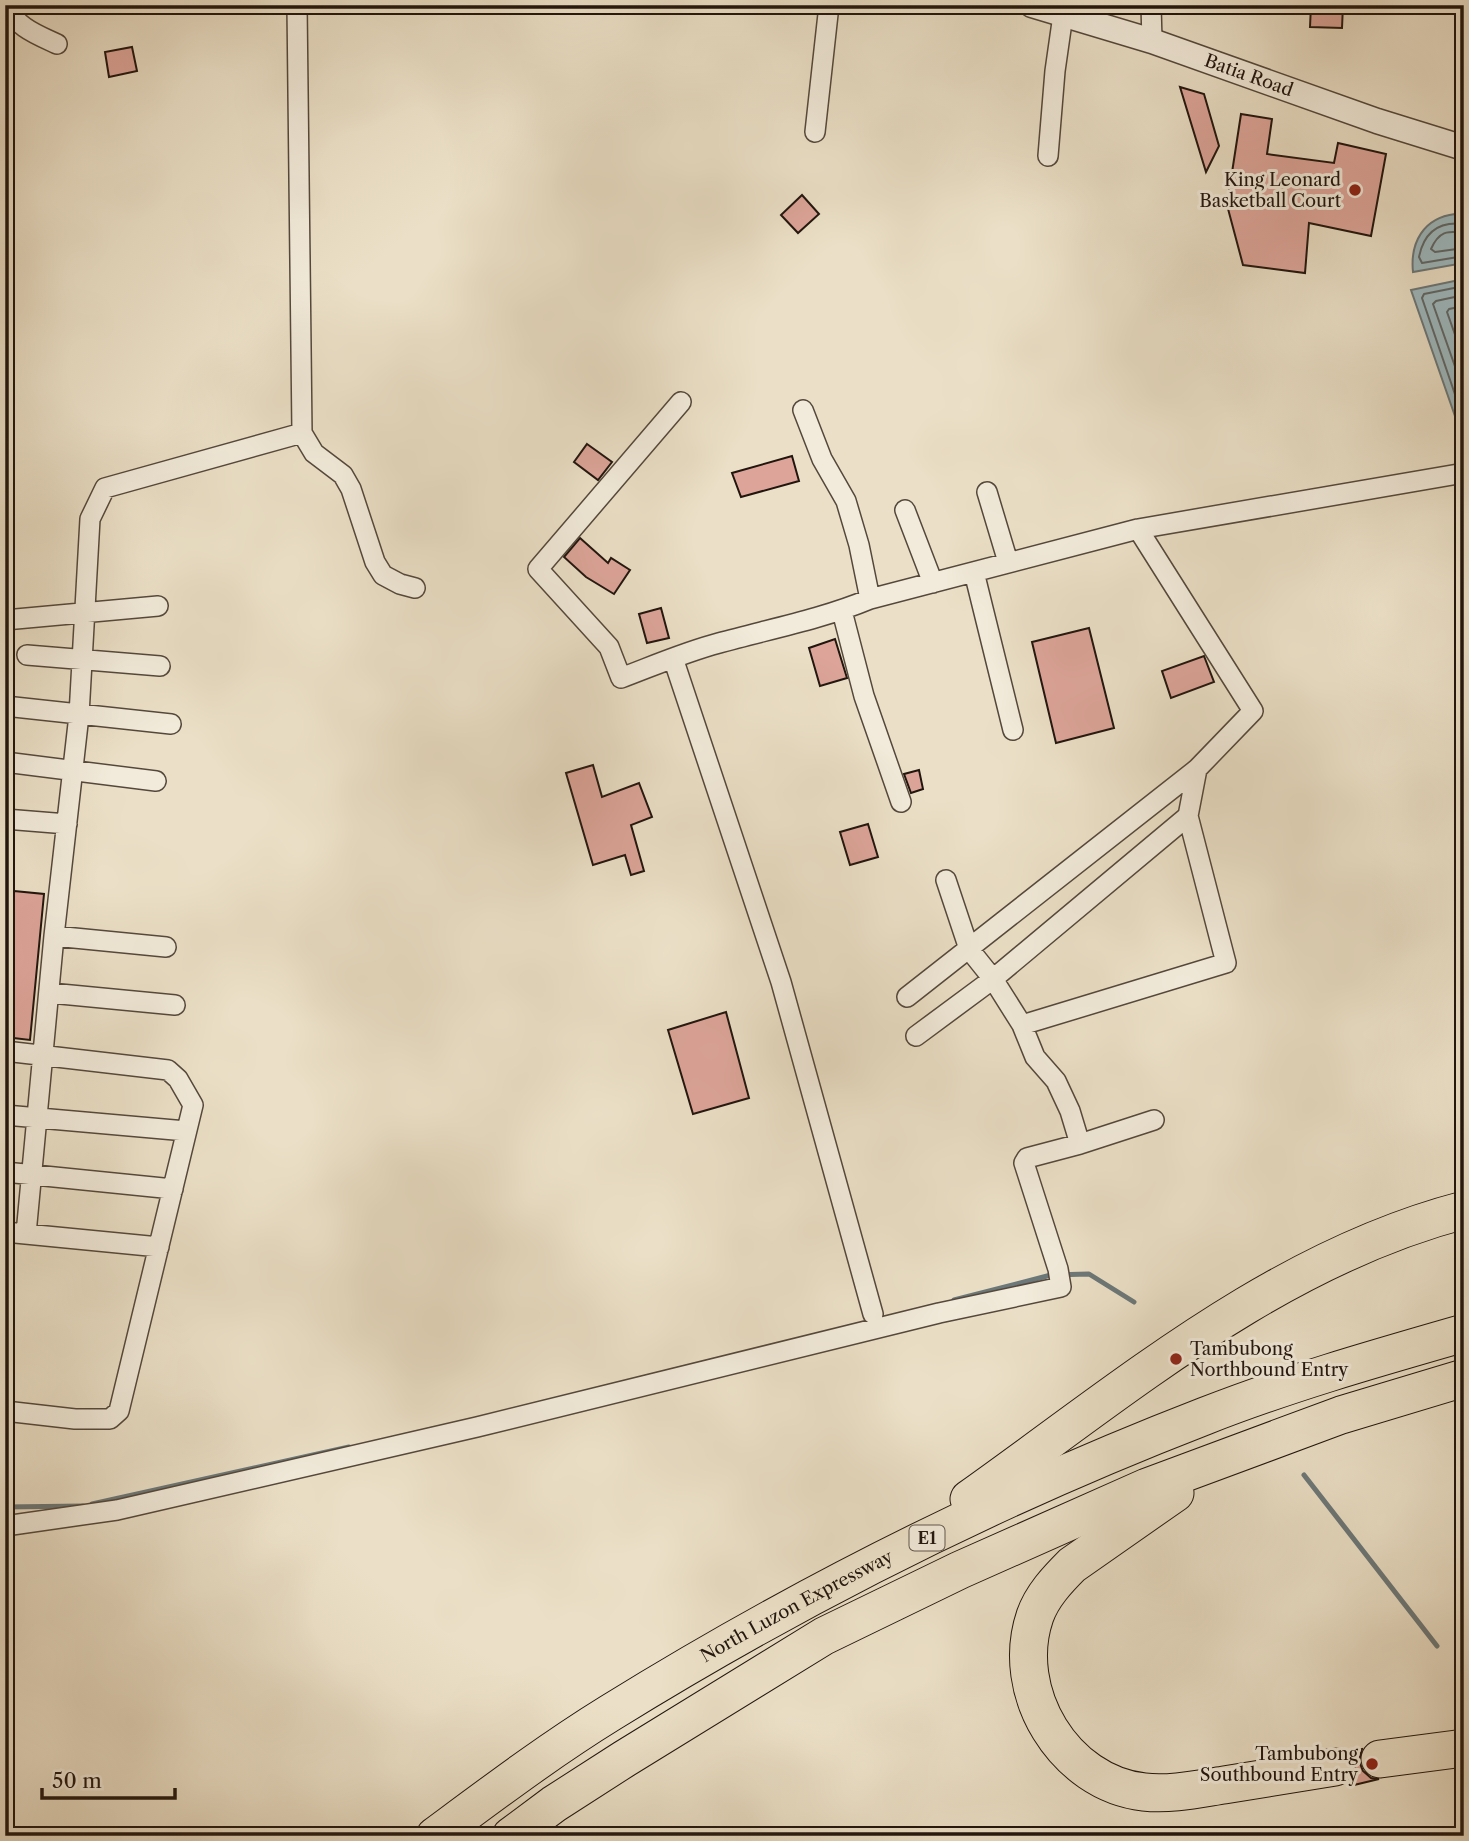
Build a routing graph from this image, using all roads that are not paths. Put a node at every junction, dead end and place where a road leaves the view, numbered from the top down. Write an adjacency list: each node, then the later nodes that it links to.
1 (9, 5): 8 (street)
2 (297, 5): 14 (street)
3 (829, 5): 9 (street)
4 (1032, 5): 6 (street, Batia Road)
5 (1151, 5): 7 (street)
6 (1063, 15): 7 (street, Batia Road); 11 (street)
7 (1152, 41): 10 (street, Batia Road)
8 (57, 44)
9 (815, 132)
10 (1464, 148)
11 (1048, 156)
12 (681, 402): 29 (street)
13 (803, 410): 23 (street)
14 (302, 433): 22 (street); 26 (street)
15 (1464, 473): 18 (street)
16 (987, 492): 19 (street)
17 (905, 510): 21 (street)
18 (1138, 529): 19 (street); 37 (street)
19 (1009, 562): 20 (street)
20 (974, 572): 21 (street); 35 (street)
21 (933, 583): 23 (street)
22 (415, 588)
23 (870, 599): 25 (street)
24 (158, 606): 26 (street)
25 (842, 611): 29 (street); 40 (street)
26 (86, 612): 27 (street); 30 (street)
27 (5, 620)
28 (27, 655): 30 (street)
29 (673, 657): 68 (street)
30 (82, 660): 31 (street); 33 (street)
31 (160, 666)
32 (5, 706): 33 (street)
33 (79, 715): 34 (street); 38 (street)
34 (172, 724)
35 (1013, 730)
36 (5, 762): 38 (street)
37 (1197, 769): 41 (street); 47 (street)
38 (73, 770): 39 (street); 43 (street)
39 (156, 781)
40 (901, 802)
41 (1188, 816): 48 (street); 52 (street)
42 (5, 819): 43 (street)
43 (67, 824): 45 (street)
44 (946, 880): 47 (street)
45 (54, 936): 46 (street); 49 (street)
46 (166, 947)
47 (969, 949): 48 (street); 50 (street)
48 (993, 979): 52 (street); 53 (street)
49 (50, 993): 51 (street); 55 (street)
50 (907, 997)
51 (175, 1005)
52 (1022, 1025): 60 (street)
53 (916, 1036)
54 (5, 1051): 55 (street)
55 (45, 1056): 57 (street); 59 (street)
56 (5, 1115): 57 (street)
57 (38, 1118): 59 (street); 62 (street)
58 (1154, 1120): 60 (street)
59 (187, 1131): 63 (street)
60 (1080, 1144): 73 (street)
61 (5, 1172): 62 (street)
62 (32, 1175): 63 (street); 66 (street)
63 (173, 1189): 67 (street)
64 (1464, 1210): 74 (highway)
65 (5, 1232): 66 (street)
66 (26, 1234): 67 (street)
67 (159, 1247): 71 (street)
68 (873, 1314)
69 (1464, 1333): 74 (highway, North Luzon Expressway / E1)
70 (1464, 1378): 72 (highway, E1)
71 (5, 1411)
72 (1251, 1448): 77 (highway); 79 (highway, E1)
73 (5, 1526)
74 (893, 1553): 78 (highway, North Luzon Expressway / E1)
75 (1464, 1748): 76 (highway)
76 (1380, 1759)
77 (1335, 1767)
78 (435, 1836)
79 (511, 1836)

